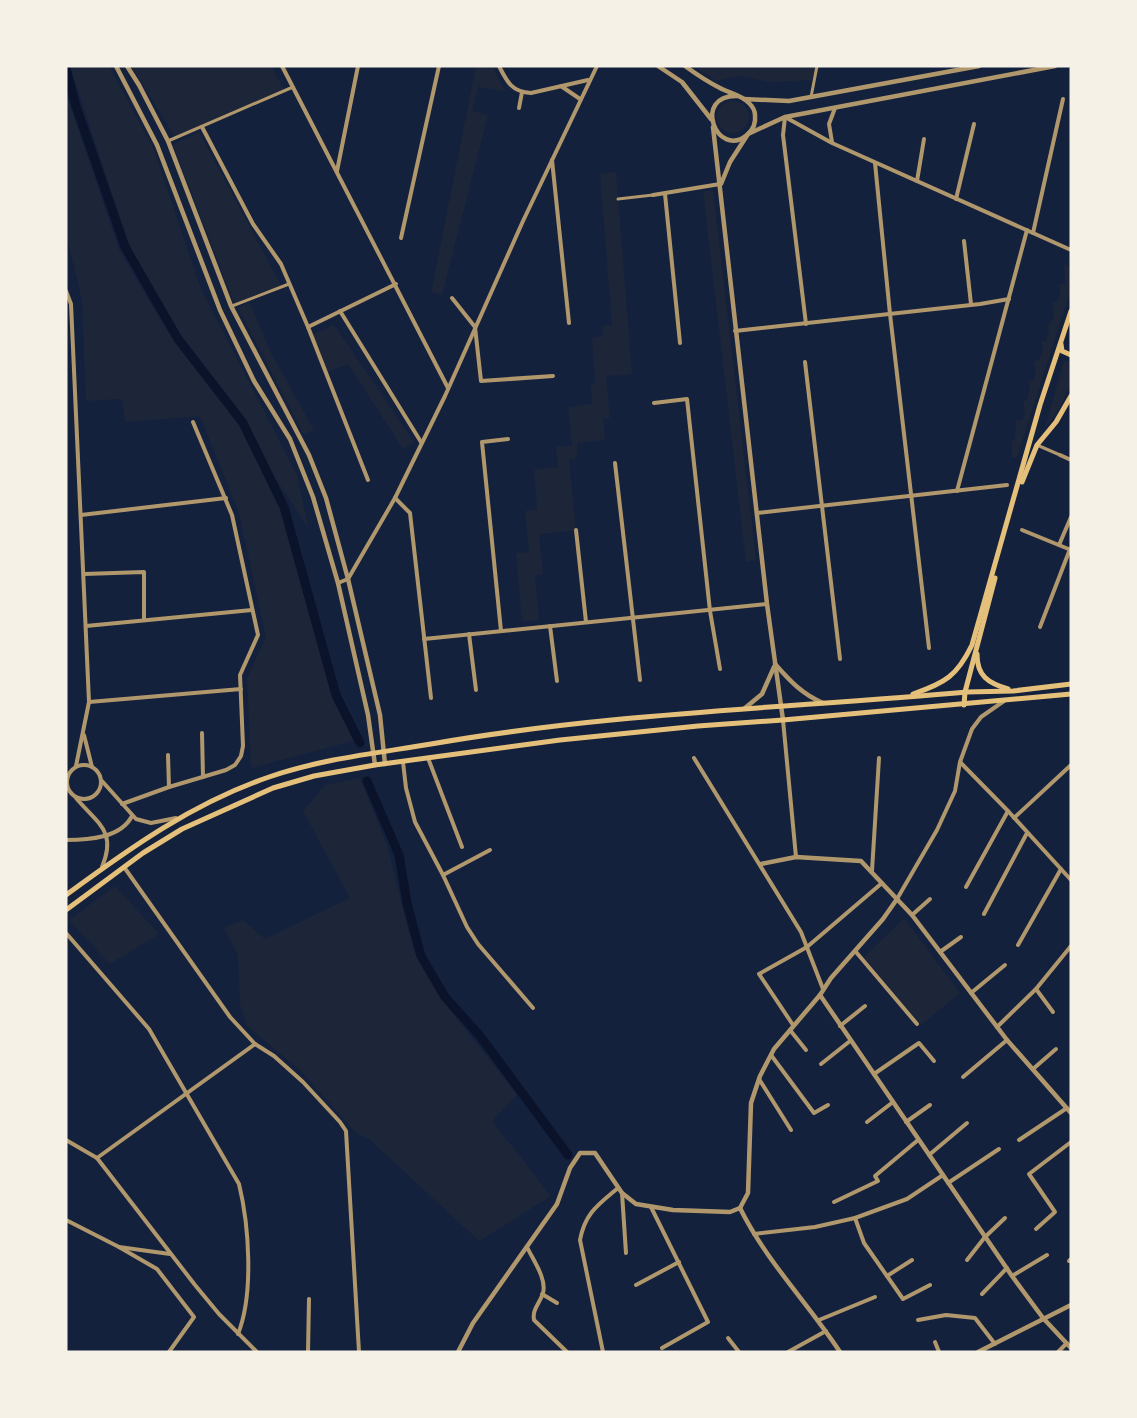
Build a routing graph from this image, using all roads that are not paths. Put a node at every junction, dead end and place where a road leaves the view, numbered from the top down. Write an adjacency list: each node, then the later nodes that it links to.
1 (116, 66): 93 (street)
2 (127, 66): 31 (street)
3 (282, 66): 15 (street)
4 (358, 66): 35 (street)
5 (439, 66): 44 (street)
6 (499, 66): 16 (street)
7 (595, 66): 13 (street)
8 (658, 66): 25 (street)
9 (685, 66): 17 (street)
10 (817, 66): 18 (street)
11 (979, 66): 18 (street)
12 (1055, 66): 23 (street)
13 (588, 80): 14 (street); 19 (street)
14 (561, 85): 16 (street); 19 (street)
15 (293, 87): 27 (street); 35 (street)
16 (522, 92): 22 (street)
17 (738, 96): 20 (street); 25 (street)
18 (811, 97): 20 (street)
19 (580, 99): 33 (street)
20 (744, 99): 29 (street)
21 (1063, 99): 43 (street)
22 (519, 108)
23 (835, 108): 24 (street); 32 (street)
24 (785, 117): 29 (street); 32 (street); 58 (street)
25 (712, 120): 28 (street)
26 (974, 124): 41 (street)
27 (202, 127): 31 (street); 47 (street)
28 (713, 127): 29 (street); 37 (street)
29 (748, 134): 37 (street)
30 (924, 139): 36 (street)
31 (168, 141): 53 (street)
32 (832, 143): 34 (street)
33 (552, 158): 57 (street); 60 (street)
34 (875, 162): 36 (street); 56 (street)
35 (337, 172): 48 (street)
36 (917, 181): 41 (street)
37 (721, 184): 38 (street); 61 (street)
38 (665, 194): 39 (street); 63 (street)
39 (653, 195): 40 (street)
40 (618, 199)
41 (956, 199): 42 (street)
42 (1027, 231): 43 (street); 51 (street)
43 (1033, 233): 46 (street)
44 (401, 238)
45 (964, 242): 52 (street)
46 (1071, 250)
47 (289, 284): 53 (street); 59 (street)
48 (396, 284): 54 (street); 67 (street)
49 (66, 291): 85 (street)
50 (452, 298): 60 (street)
51 (1009, 299): 52 (street); 79 (street)
52 (971, 304): 56 (street)
53 (231, 306): 92 (street)
54 (340, 311): 59 (street); 72 (street)
55 (1071, 311): 62 (main road)
56 (890, 314): 58 (street); 80 (street)
57 (568, 323)
58 (806, 324): 61 (street)
59 (308, 327): 77 (street)
60 (475, 327): 66 (street); 67 (street)
61 (735, 331): 84 (street)
62 (1060, 342): 64 (main road); 119 (main road)
63 (680, 344)
64 (1071, 355)
65 (806, 362): 83 (street)
66 (553, 376)
67 (448, 388): 72 (street)
68 (1071, 396): 73 (main road)
69 (654, 403): 96 (street)
70 (193, 422): 81 (street)
71 (508, 439): 103 (street)
72 (421, 442): 82 (street)
73 (1037, 445): 74 (street); 106 (main road)
74 (1060, 455): 75 (street)
75 (1071, 460)
76 (615, 463): 97 (street)
77 (368, 480)
78 (1007, 485): 79 (street)
79 (957, 491): 80 (street)
80 (911, 496): 83 (street); 107 (street)
81 (226, 498): 85 (street); 95 (street)
82 (395, 498): 92 (street); 105 (street)
83 (824, 506): 84 (street); 108 (street)
84 (757, 513): 94 (street)
85 (81, 515): 91 (street)
86 (1071, 518): 89 (street)
87 (576, 530): 99 (street)
88 (1022, 530): 89 (street)
89 (1059, 545): 90 (street)
90 (1070, 549): 102 (street)
91 (84, 574): 98 (street); 100 (street)
92 (348, 579): 93 (street); 130 (street)
93 (338, 583): 131 (street)
94 (767, 604): 96 (street); 109 (street)
95 (253, 610): 98 (street); 114 (street)
96 (710, 611): 97 (street); 110 (street)
97 (633, 618): 99 (street); 111 (street)
98 (144, 620): 100 (street)
99 (586, 622): 101 (street)
100 (86, 626): 122 (street)
101 (550, 626): 103 (street); 112 (street)
102 (1040, 627)
103 (501, 631): 104 (street)
104 (469, 634): 105 (street); 115 (street)
105 (424, 639): 120 (street)
106 (977, 644): 116 (main road); 117 (main road)
107 (929, 648)
108 (840, 659)
109 (775, 664): 123 (street); 125 (street); 126 (street)
110 (720, 669)
111 (640, 680)
112 (557, 681)
113 (1071, 684): 116 (main road)
114 (241, 689): 122 (street); 144 (street)
115 (476, 690)
116 (1013, 691): 117 (main road)
117 (965, 692): 119 (main road); 124 (main road)
118 (1071, 694): 121 (main road)
119 (905, 696): 123 (main road)
120 (431, 698)
121 (1006, 700): 124 (main road); 137 (street)
122 (89, 702): 129 (street)
123 (823, 703): 125 (main road)
124 (964, 705): 127 (main road)
125 (782, 706): 126 (main road); 127 (street)
126 (744, 709): 130 (main road)
127 (783, 720): 133 (main road); 159 (street)
128 (202, 733): 144 (street)
129 (83, 734): 141 (street); 142 (street)
130 (383, 752): 131 (main road); 138 (street)
131 (374, 753): 139 (street); 152 (main road)
132 (168, 755): 146 (street)
133 (428, 758): 136 (main road); 157 (street)
134 (694, 758): 160 (street)
135 (879, 758): 164 (street)
136 (403, 762): 138 (main road); 165 (street)
137 (960, 762): 150 (street); 170 (street)
138 (385, 764): 139 (main road)
139 (375, 765): 161 (main road)
140 (1071, 765): 153 (street)
141 (76, 766): 142 (street); 143 (street)
142 (92, 767): 145 (street)
143 (67, 774): 148 (street)
144 (203, 777): 146 (street)
145 (101, 780): 148 (street); 149 (street)
146 (169, 787): 149 (street)
147 (66, 791): 148 (street)
148 (73, 796): 155 (street)
149 (122, 804): 151 (street)
150 (1008, 811): 153 (street); 168 (street)
151 (132, 816): 152 (street); 155 (street)
152 (177, 818): 162 (main road)
153 (1014, 818): 154 (street)
154 (1027, 832): 163 (street); 173 (street)
155 (107, 834): 156 (street); 162 (street)
156 (66, 840)
157 (462, 847)
158 (490, 850): 165 (street)
159 (796, 857): 160 (street); 164 (street)
160 (761, 864): 179 (street)
161 (124, 867): 172 (main road); 196 (street)
162 (101, 869): 169 (main road)
163 (1061, 869): 166 (street); 177 (street)
164 (872, 871): 167 (street)
165 (444, 874): 188 (street)
166 (1071, 880)
167 (883, 882): 170 (street); 179 (street)
168 (966, 887)
169 (66, 895)
170 (897, 899): 174 (street); 180 (street)
171 (930, 899): 174 (street)
172 (66, 910)
173 (984, 914)
174 (912, 915): 181 (street)
175 (66, 933): 206 (street)
176 (961, 937): 181 (street)
177 (1018, 945)
178 (1071, 946): 183 (street)
179 (807, 947): 184 (street); 192 (street)
180 (856, 952): 184 (street); 190 (street)
181 (940, 952): 185 (street)
182 (1005, 965): 185 (street)
183 (1036, 989): 189 (street); 193 (street)
184 (824, 990): 186 (street)
185 (970, 993): 193 (street)
186 (820, 995): 191 (street); 192 (street)
187 (865, 1006): 191 (street)
188 (533, 1008)
189 (1053, 1012)
190 (917, 1024)
191 (840, 1026): 195 (street)
192 (791, 1027): 198 (street); 199 (street)
193 (997, 1027): 194 (street)
194 (1007, 1040): 202 (street); 204 (street)
195 (850, 1041): 201 (street); 203 (street)
196 (255, 1044): 206 (street); 267 (street)
197 (1056, 1049): 202 (street)
198 (806, 1050)
199 (771, 1055): 205 (street); 208 (street)
200 (934, 1061): 203 (street)
201 (821, 1064)
202 (1033, 1069): 210 (street)
203 (874, 1074): 207 (street)
204 (963, 1077)
205 (759, 1079): 215 (street); 228 (street)
206 (187, 1093): 222 (street); 258 (street)
207 (893, 1102): 212 (street); 213 (street)
208 (828, 1105)
209 (930, 1105): 213 (street)
210 (1067, 1108): 211 (street); 218 (street)
211 (1071, 1113)
212 (867, 1122)
213 (906, 1122): 217 (street)
214 (967, 1123): 221 (street)
215 (791, 1130)
216 (66, 1140): 222 (street)
217 (918, 1140): 221 (street); 226 (street)
218 (1019, 1140)
219 (1071, 1142): 232 (street)
220 (999, 1149): 224 (street)
221 (929, 1155): 223 (street)
222 (97, 1158): 238 (street)
223 (943, 1175): 224 (street); 229 (street)
224 (948, 1183): 234 (street)
225 (620, 1190): 227 (street); 236 (street); 237 (street); 270 (street)
226 (834, 1202)
227 (651, 1206): 228 (street); 242 (street)
228 (740, 1208): 233 (street)
229 (855, 1218): 233 (street); 244 (street)
230 (1005, 1218): 234 (street)
231 (66, 1220): 235 (street)
232 (1036, 1229)
233 (753, 1234): 255 (street)
234 (985, 1237): 241 (street); 243 (street)
235 (119, 1247): 238 (street); 264 (street)
236 (527, 1247): 248 (street); 268 (street)
237 (626, 1253)
238 (170, 1254): 258 (street)
239 (1047, 1255): 245 (street)
240 (912, 1260): 244 (street)
241 (967, 1260)
242 (679, 1262): 246 (street); 263 (street)
243 (1007, 1268): 245 (street); 249 (street)
244 (887, 1276): 247 (street)
245 (1012, 1276): 254 (street)
246 (636, 1285)
247 (930, 1285)
248 (542, 1294): 252 (street); 269 (street)
249 (982, 1294)
250 (875, 1297): 255 (street)
251 (309, 1299): 266 (street)
252 (557, 1303)
253 (1071, 1305): 254 (street)
254 (1043, 1318): 261 (street); 262 (street)
255 (819, 1320): 257 (street)
256 (918, 1320): 261 (street)
257 (826, 1331): 272 (street); 273 (street)
258 (238, 1334): 265 (street)
259 (728, 1338): 271 (street)
260 (934, 1342): 274 (street)
261 (994, 1344): 275 (street)
262 (1069, 1346): 276 (street)
263 (662, 1348)
264 (169, 1352)
265 (257, 1352)
266 (308, 1352)
267 (359, 1352)
268 (458, 1352)
269 (567, 1352)
270 (603, 1352)
271 (740, 1352)
272 (788, 1352)
273 (840, 1352)
274 (939, 1352)
275 (978, 1352)
276 (1058, 1352)

